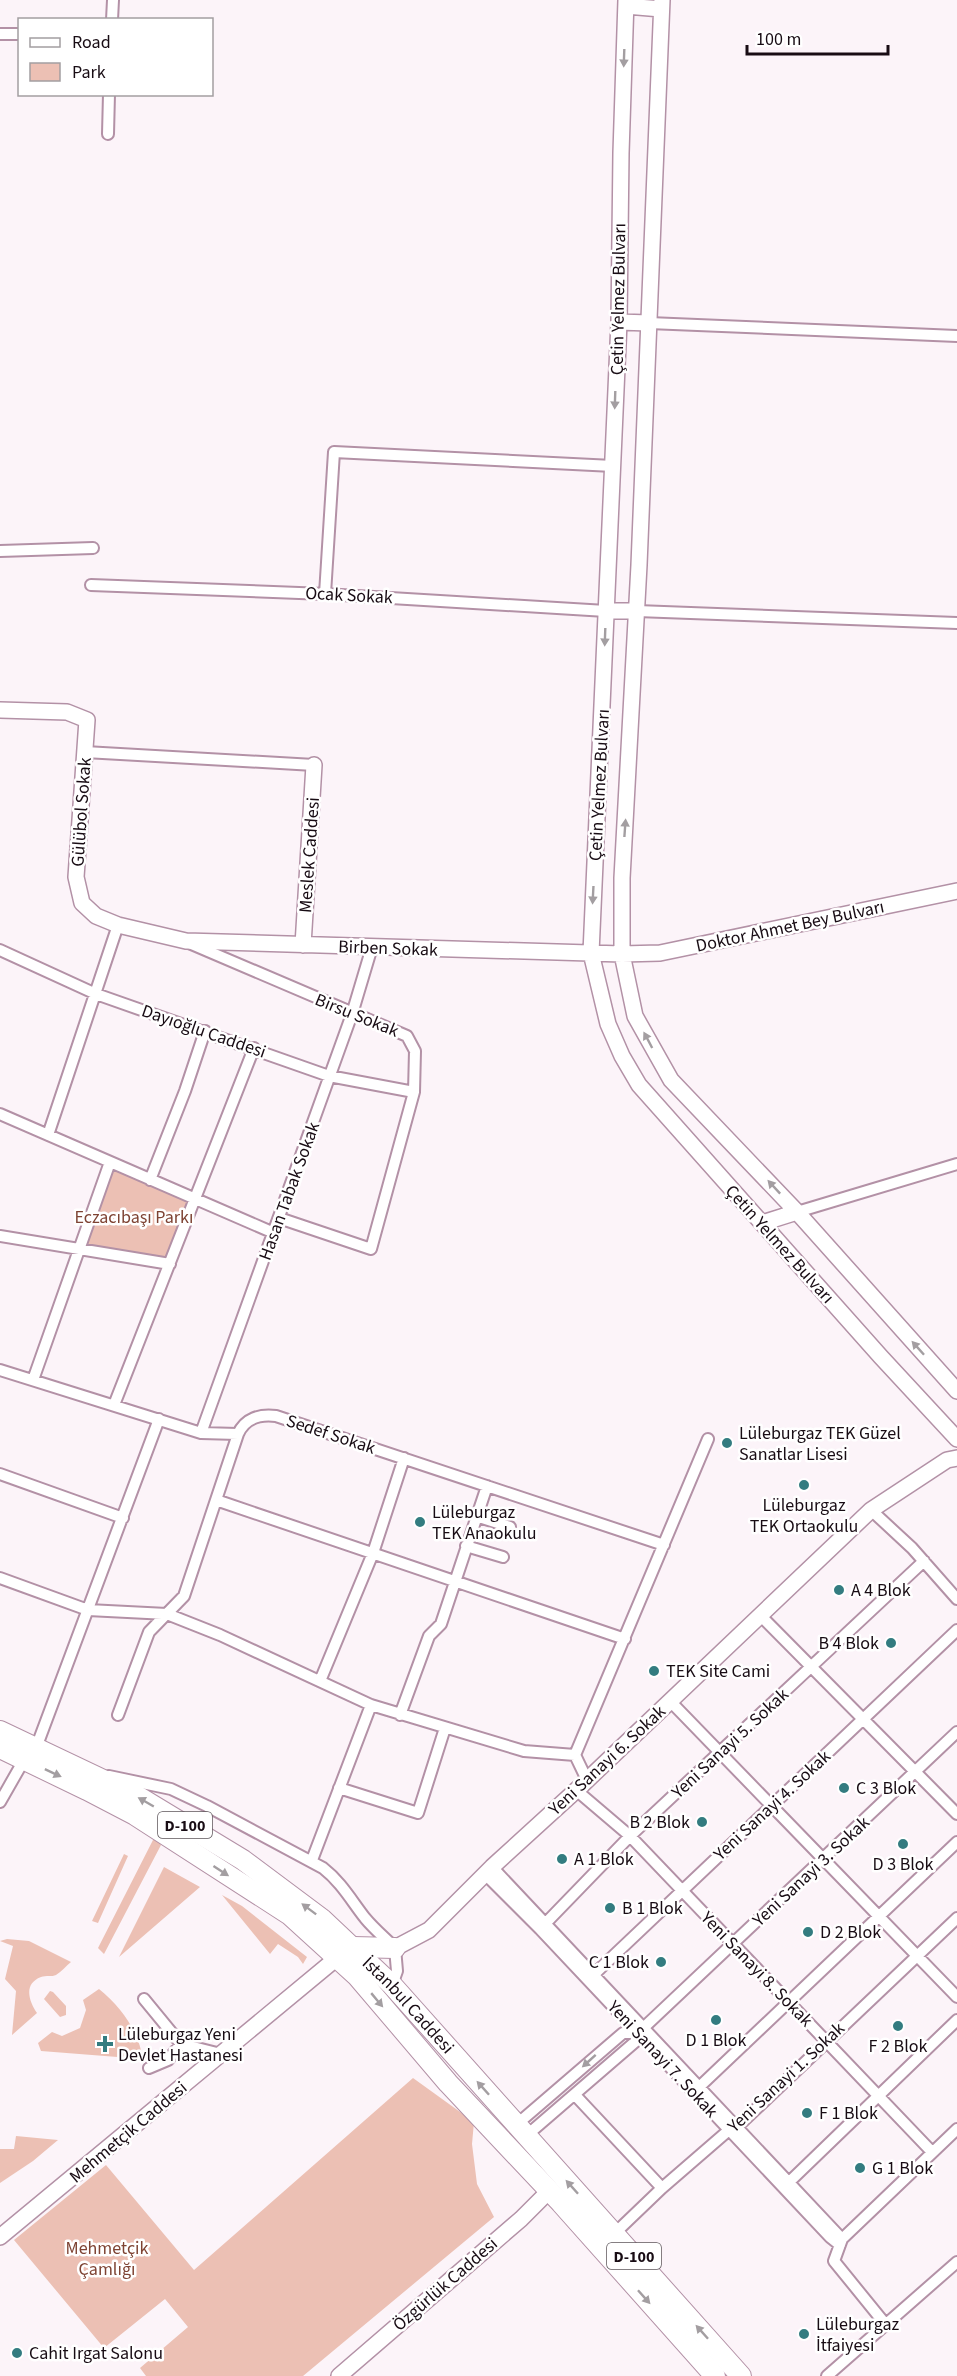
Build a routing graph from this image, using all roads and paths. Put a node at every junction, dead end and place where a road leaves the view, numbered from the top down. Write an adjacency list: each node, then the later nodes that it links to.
1 (112, 0): 4 (street)
2 (626, 3): 3 (street); 9 (street, Çetin Yelmez Bulvarı, one-way to 9)
3 (661, 5): 10 (street, Çetin Yelmez Bulvarı)
4 (112, 18)
5 (0, 34): 6 (street)
6 (18, 34)
7 (109, 96): 8 (street)
8 (108, 134)
9 (619, 322): 10 (street); 12 (street, Çetin Yelmez Bulvarı, one-way to 12)
10 (650, 323): 11 (street); 18 (street, Çetin Yelmez Bulvarı)
11 (957, 336)
12 (613, 466): 16 (street); 17 (street, Çetin Yelmez Bulvarı)
13 (93, 548): 14 (street)
14 (0, 551)
15 (91, 585): 16 (street, Ocak Sokak)
16 (325, 594): 17 (street, Ocak Sokak)
17 (606, 610): 18 (street); 30 (street, Çetin Yelmez Bulvarı, one-way to 30)
18 (637, 611): 19 (street); 31 (street, Çetin Yelmez Bulvarı, one-way to 18)
19 (957, 623)
20 (0, 710): 21 (street, Gülübol Sokak)
21 (86, 752): 22 (street); 24 (street, Gülübol Sokak)
22 (314, 765): 27 (street, Meslek Caddesi)
23 (957, 891): 31 (street, Doktor Ahmet Bey Bulvarı)
24 (82, 903): 25 (street, Birsu Sokak)
25 (118, 925): 26 (street, Birsu Sokak); 32 (street)
26 (186, 941): 27 (street, Birben Sokak); 33 (street, Birsu Sokak)
27 (303, 945): 28 (street, Birben Sokak)
28 (372, 947): 30 (street, Birben Sokak); 33 (street, Hasan Tabak Sokak)
29 (0, 950): 32 (street, Dayıoğlu Caddesi)
30 (591, 953): 31 (street, Doktor Ahmet Bey Bulvarı); 46 (street, Çetin Yelmez Bulvarı)
31 (622, 954): 44 (street, Çetin Yelmez Bulvarı, one-way to 31)
32 (96, 994): 34 (street, Dayıoğlu Caddesi); 39 (street)
33 (352, 1014): 36 (street, Hasan Tabak Sokak); 37 (street, Birsu Sokak)
34 (205, 1031): 35 (street, Dayıoğlu Caddesi); 42 (street)
35 (254, 1048): 36 (street, Dayıoğlu Caddesi); 43 (street)
36 (329, 1076): 37 (street, Dayıoğlu Caddesi); 45 (street, Hasan Tabak Sokak)
37 (414, 1092): 45 (street, Birsu Sokak)
38 (0, 1114): 39 (street)
39 (48, 1135): 40 (street)
40 (110, 1162): 42 (street); 49 (street)
41 (957, 1164): 44 (street)
42 (150, 1180): 43 (street)
43 (195, 1199): 47 (street); 50 (street)
44 (797, 1212): 46 (street); 53 (street, Çetin Yelmez Bulvarı, one-way to 44)
45 (279, 1218): 47 (street, Hasan Tabak Sokak)
46 (762, 1223): 59 (street, Çetin Yelmez Bulvarı)
47 (274, 1233): 56 (street, Hasan Tabak Sokak)
48 (0, 1236): 49 (street)
49 (79, 1249): 50 (street); 52 (street)
50 (170, 1264): 54 (street)
51 (0, 1370): 52 (street)
52 (33, 1380): 54 (street)
53 (957, 1391)
54 (114, 1405): 55 (street)
55 (159, 1419): 56 (street); 67 (street)
56 (201, 1433): 57 (street)
57 (238, 1434): 60 (street, Sedef Sokak); 64 (street)
58 (708, 1439): 69 (street)
59 (957, 1439)
60 (404, 1458): 63 (street, Sedef Sokak); 71 (street)
61 (957, 1458): 65 (street, Yeni Sanayi 6. Sokak)
62 (0, 1474): 67 (street)
63 (487, 1486): 66 (street); 69 (street, Sedef Sokak)
64 (216, 1500): 71 (street); 78 (street)
65 (871, 1510): 73 (street); 79 (street, Yeni Sanayi 6. Sokak)
66 (476, 1516): 68 (street); 70 (street)
67 (123, 1518): 77 (street)
68 (510, 1527)
69 (664, 1545): 81 (street)
70 (466, 1546): 72 (street); 75 (street)
71 (373, 1553): 75 (street); 83 (street)
72 (503, 1557)
73 (924, 1561): 76 (street); 82 (street, Yeni Sanayi 5. Sokak)
74 (0, 1578): 77 (street)
75 (454, 1580): 81 (street); 87 (street)
76 (957, 1599)
77 (88, 1610): 78 (street); 94 (street)
78 (167, 1614): 83 (street); 86 (street)
79 (760, 1615): 82 (street); 84 (street, Yeni Sanayi 6. Sokak)
80 (957, 1630): 88 (street, Yeni Sanayi 4. Sokak)
81 (625, 1639): 95 (street)
82 (812, 1667): 88 (street); 93 (street, Yeni Sanayi 5. Sokak)
83 (320, 1682): 85 (street)
84 (670, 1701): 93 (street); 98 (street, Yeni Sanayi 6. Sokak)
85 (371, 1705): 87 (street); 99 (street)
86 (118, 1715)
87 (400, 1715): 89 (street)
88 (863, 1719): 96 (street); 101 (street, Yeni Sanayi 4. Sokak)
89 (445, 1728): 95 (street); 99 (street)
90 (0, 1731): 94 (highway, İstanbul Caddesi / D-100)
91 (957, 1732): 96 (street, Yeni Sanayi 3. Sokak)
92 (0, 1748): 94 (highway, İstanbul Caddesi / D-100)
93 (720, 1752): 101 (street); 103 (street, Yeni Sanayi 5. Sokak)
94 (30, 1754): 97 (highway, İstanbul Caddesi / D-100); 100 (street); 114 (highway, İstanbul Caddesi / D-100, one-way to 114)
95 (575, 1755): 98 (street)
96 (915, 1772): 102 (street); 105 (street, Yeni Sanayi 3. Sokak)
97 (89, 1774): 106 (street); 114 (highway, İstanbul Caddesi / D-100, one-way to 97)
98 (582, 1785): 103 (street, Yeni Sanayi 8. Sokak); 107 (street, Yeni Sanayi 6. Sokak)
99 (339, 1788): 106 (street)
100 (0, 1802)
101 (771, 1806): 105 (street); 108 (street, Yeni Sanayi 4. Sokak)
102 (957, 1814)
103 (630, 1836): 108 (street, Yeni Sanayi 8. Sokak); 111 (street, Yeni Sanayi 5. Sokak)
104 (957, 1842): 109 (street)
105 (823, 1859): 109 (street); 112 (street, Yeni Sanayi 3. Sokak)
106 (312, 1860): 113 (street)
107 (488, 1871): 111 (street, Yeni Sanayi 7. Sokak); 113 (street, Yeni Sanayi 6. Sokak)
108 (681, 1890): 112 (street, Yeni Sanayi 8. Sokak); 116 (street, Yeni Sanayi 4. Sokak)
109 (879, 1917): 115 (street); 120 (street)
110 (957, 1918): 115 (street, Yeni Sanayi 1. Sokak)
111 (543, 1926): 116 (street, Yeni Sanayi 7. Sokak)
112 (733, 1944): 120 (street, Yeni Sanayi 8. Sokak); 122 (street, Yeni Sanayi 3. Sokak)
113 (395, 1948): 114 (highway); 117 (street)
114 (345, 1952): 117 (highway, İstanbul Caddesi / D-100); 125 (street, Mehmetçik Caddesi); 133 (highway, İstanbul Caddesi / D-100, one-way to 133)
115 (916, 1956): 118 (street); 123 (street, Yeni Sanayi 1. Sokak)
116 (591, 1978): 122 (street, Yeni Sanayi 7. Sokak)
117 (392, 1984): 132 (highway, İstanbul Caddesi / D-100, one-way to 117)
118 (957, 1998)
119 (144, 1999): 124 (street)
120 (788, 2002): 123 (street, Yeni Sanayi 8. Sokak); 127 (street)
121 (957, 2020): 129 (street)
122 (641, 2030): 127 (street, Yeni Sanayi 7. Sokak); 128 (street, Yeni Sanayi 3. Sokak); 132 (street, Yeni Sanayi 3. Sokak, one-way to 132)
123 (826, 2041): 129 (street, Yeni Sanayi 8. Sokak); 130 (street, Yeni Sanayi 1. Sokak)
124 (181, 2044): 125 (street); 126 (street)
125 (221, 2054): 139 (street, Mehmetçik Caddesi)
126 (149, 2068)
127 (697, 2090): 130 (street, Yeni Sanayi 7. Sokak)
128 (575, 2095): 132 (street, Yeni Sanayi 3. Sokak); 136 (street)
129 (878, 2096): 134 (street, Yeni Sanayi 8. Sokak); 135 (street)
130 (733, 2129): 135 (street, Yeni Sanayi 7. Sokak); 136 (street, Yeni Sanayi 1. Sokak)
131 (957, 2129): 134 (street)
132 (521, 2130): 133 (highway); 138 (highway, İstanbul Caddesi / D-100, one-way to 132)
133 (505, 2146): 137 (highway, İstanbul Caddesi / D-100)
134 (932, 2152): 140 (street)
135 (786, 2185): 140 (street, Yeni Sanayi 7. Sokak)
136 (662, 2188): 138 (street, Yeni Sanayi 1. Sokak)
137 (549, 2191): 143 (street, Özgürlük Caddesi); 144 (highway, İstanbul Caddesi / D-100, one-way to 144)
138 (614, 2234): 145 (highway, İstanbul Caddesi / D-100, one-way to 138)
139 (0, 2237)
140 (841, 2242): 142 (street)
141 (957, 2262): 142 (street)
142 (886, 2325): 146 (street)
143 (339, 2376)
144 (715, 2376)
145 (741, 2376)
146 (827, 2376)

